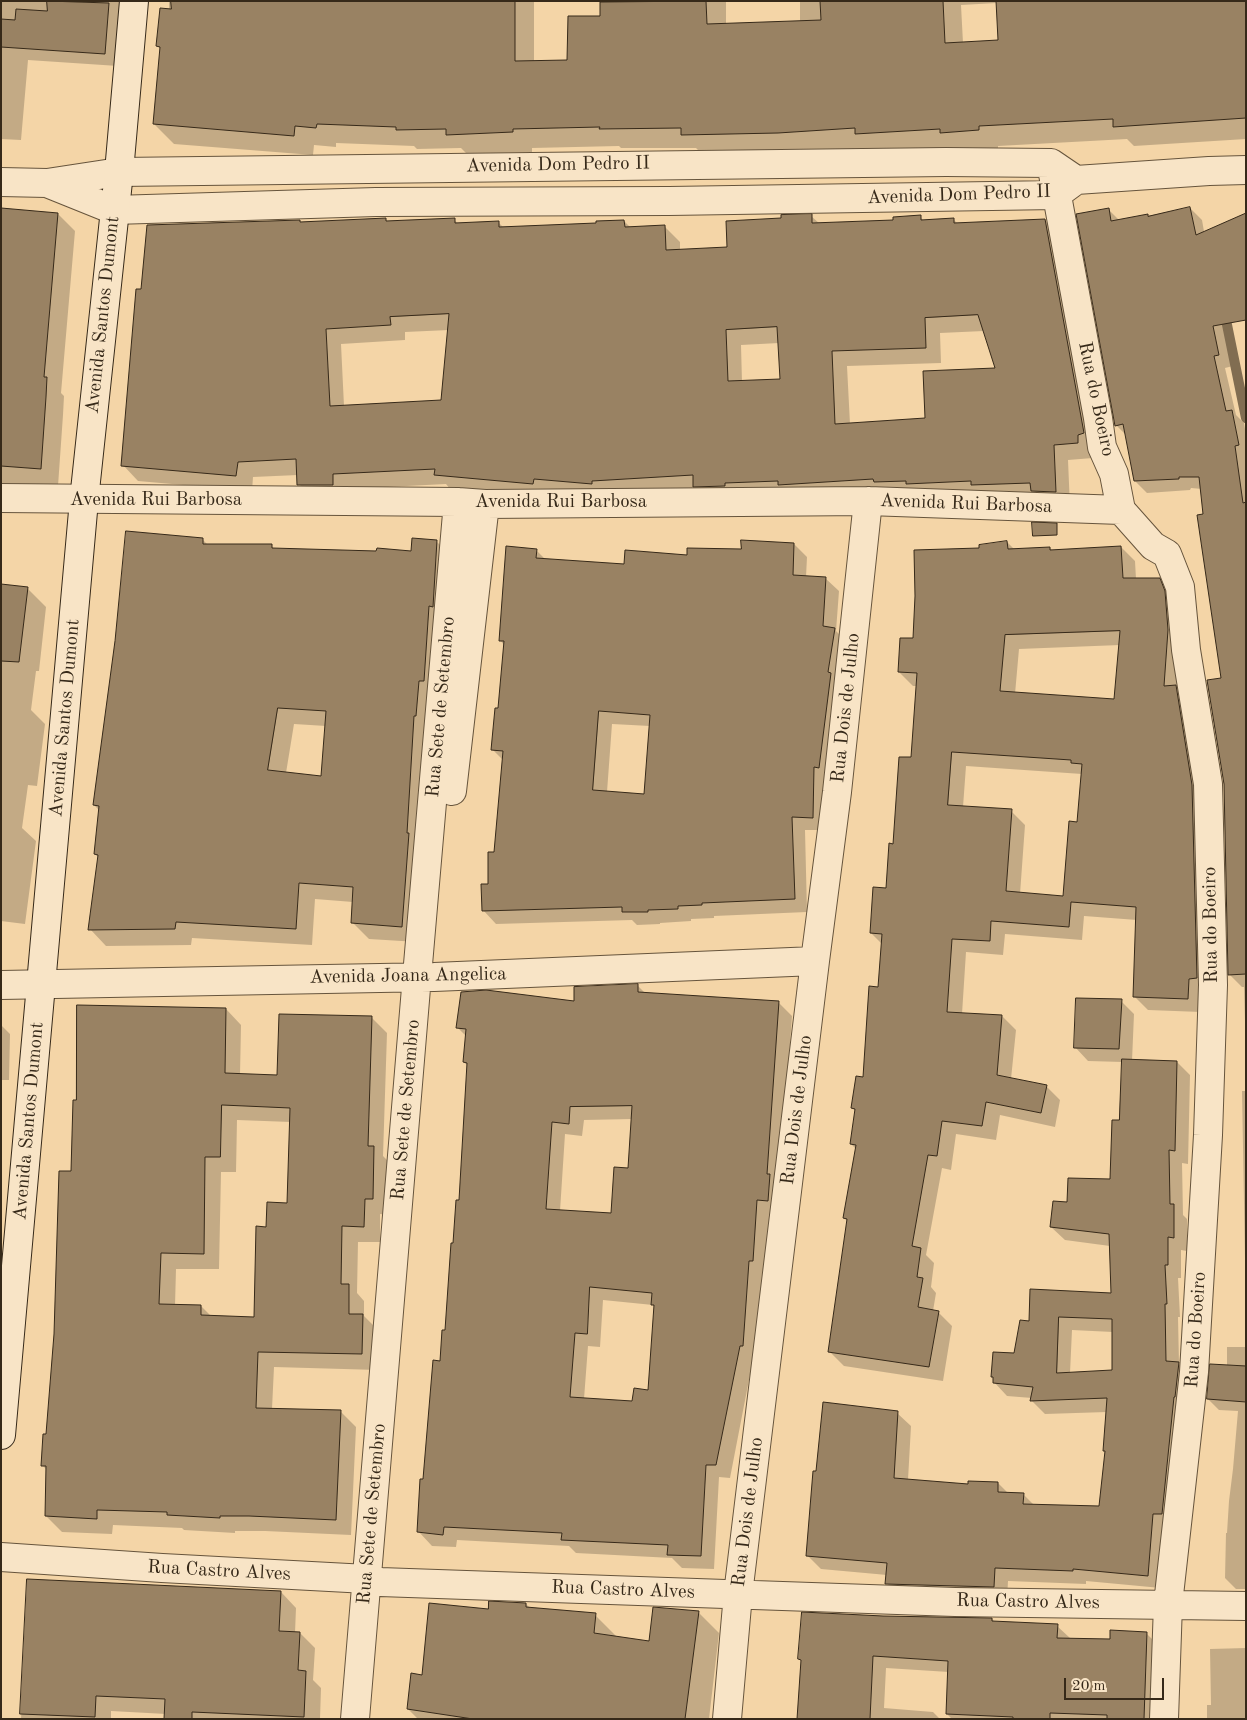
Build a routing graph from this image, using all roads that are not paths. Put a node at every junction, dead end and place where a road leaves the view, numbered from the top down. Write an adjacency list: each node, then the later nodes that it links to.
1 (134, 1): 6 (street, Avenida Santos Dumont)
2 (1052, 162): 3 (street, Avenida Dom Pedro II); 9 (street, Rua do Boeiro)
3 (668, 164): 4 (street, Avenida Dom Pedro II); 10 (street)
4 (375, 168): 6 (street, Avenida Dom Pedro II); 11 (street)
5 (1246, 170): 9 (street, Avenida Dom Pedro II)
6 (119, 172): 8 (street, Avenida Dom Pedro II); 12 (street, Avenida Santos Dumont)
7 (1, 182): 8 (street)
8 (47, 183): 12 (street, Avenida Dom Pedro II)
9 (1066, 187): 10 (street, Avenida Dom Pedro II); 18 (street, Rua do Boeiro)
10 (669, 201): 11 (street, Avenida Dom Pedro II)
11 (376, 202): 12 (street, Avenida Dom Pedro II)
12 (114, 210): 14 (street, Avenida Santos Dumont)
13 (1, 498): 14 (street, Avenida Rui Barbosa)
14 (84, 500): 16 (street, Avenida Rui Barbosa); 21 (street, Avenida Santos Dumont)
15 (868, 500): 17 (street, Avenida Rui Barbosa); 18 (street, Avenida Rui Barbosa); 19 (street, Rua Dois de Julho)
16 (458, 502): 17 (street, Avenida Rui Barbosa); 20 (street, Rua Sete de Setembro)
17 (485, 504): 20 (street, Rua Sete de Setembro)
18 (1121, 510): 27 (street, Rua do Boeiro)
19 (815, 961): 20 (street, Avenida Joana Angelica); 26 (street, Rua Dois de Julho)
20 (425, 977): 21 (street, Avenida Joana Angelica); 25 (street, Rua Sete de Setembro)
21 (41, 984): 22 (street, Avenida Joana Angelica); 23 (street, Avenida Santos Dumont)
22 (1, 985)
23 (1, 1435)
24 (1, 1557): 25 (street, Rua Castro Alves)
25 (373, 1581): 26 (street, Rua Castro Alves); 29 (street, Rua Sete de Setembro); 30 (street, Rua Sete de Setembro)
26 (738, 1594): 27 (street, Rua Castro Alves); 31 (street, Rua Dois de Julho)
27 (1168, 1604): 28 (street, Rua Castro Alves); 32 (street, Rua do Boeiro)
28 (1246, 1606)
29 (356, 1719)
30 (368, 1719)
31 (728, 1719)
32 (1164, 1719)

